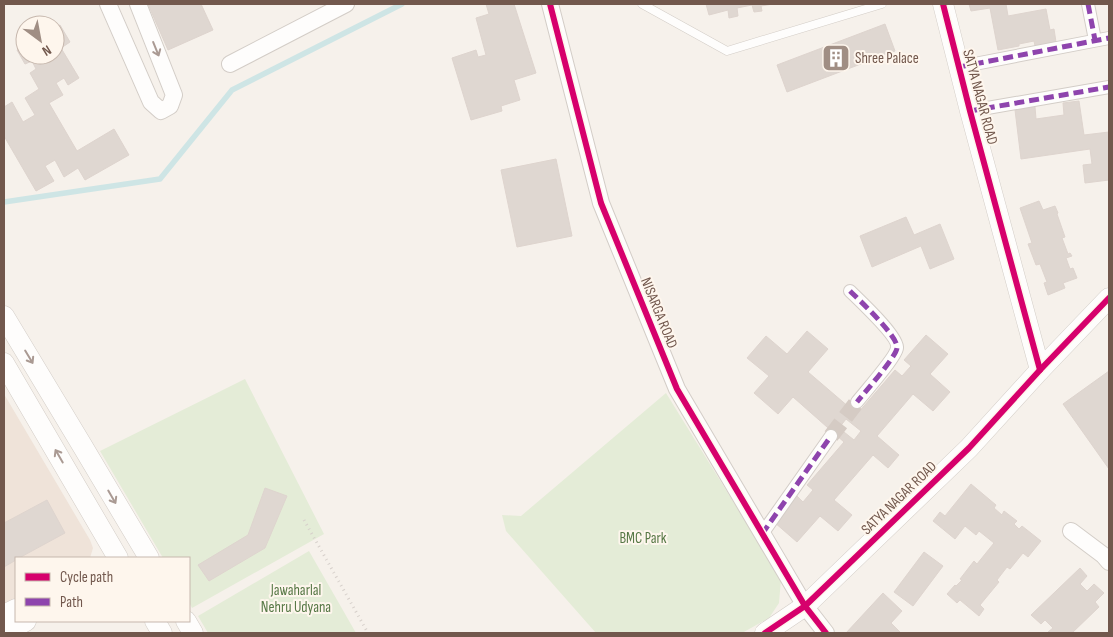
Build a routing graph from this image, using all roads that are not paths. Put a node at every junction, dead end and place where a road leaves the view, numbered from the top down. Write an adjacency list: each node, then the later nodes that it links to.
1 (108, 4): 2 (street, one-way to 1)
2 (138, 4)
3 (346, 4): 11 (street)
4 (550, 4): 23 (street, NISARGA ROAD)
5 (642, 4): 6 (lane)
6 (882, 4)
7 (943, 4): 12 (street, SATYA NAGAR ROAD)
8 (1088, 4): 10 (street)
9 (1109, 38): 10 (street)
10 (1095, 40): 12 (street)
11 (230, 64)
12 (959, 67): 14 (street, SATYA NAGAR ROAD)
13 (1109, 87): 14 (street)
14 (970, 111): 19 (street, SATYA NAGAR ROAD)
15 (850, 291): 20 (street)
16 (1109, 298): 19 (street, SATYA NAGAR ROAD)
17 (4, 316): 24 (street, one-way to 24)
18 (4, 362): 25 (street, one-way to 18)
19 (1040, 370): 27 (street, SATYA NAGAR ROAD)
20 (857, 402)
21 (831, 436): 23 (street)
22 (1071, 531): 26 (street)
23 (762, 534): 27 (street, NISARGA ROAD)
24 (143, 553): 25 (street)
25 (113, 557)
26 (1109, 562)
27 (804, 606): 36 (street, SATYA NAGAR ROAD); 37 (street, NISARGA ROAD)
28 (15, 610): 29 (street)
29 (4, 616)
30 (24, 622): 33 (street)
31 (156, 622): 34 (street)
32 (187, 622): 35 (street)
33 (4, 633)
34 (162, 633)
35 (193, 633)
36 (765, 633)
37 (826, 633)

